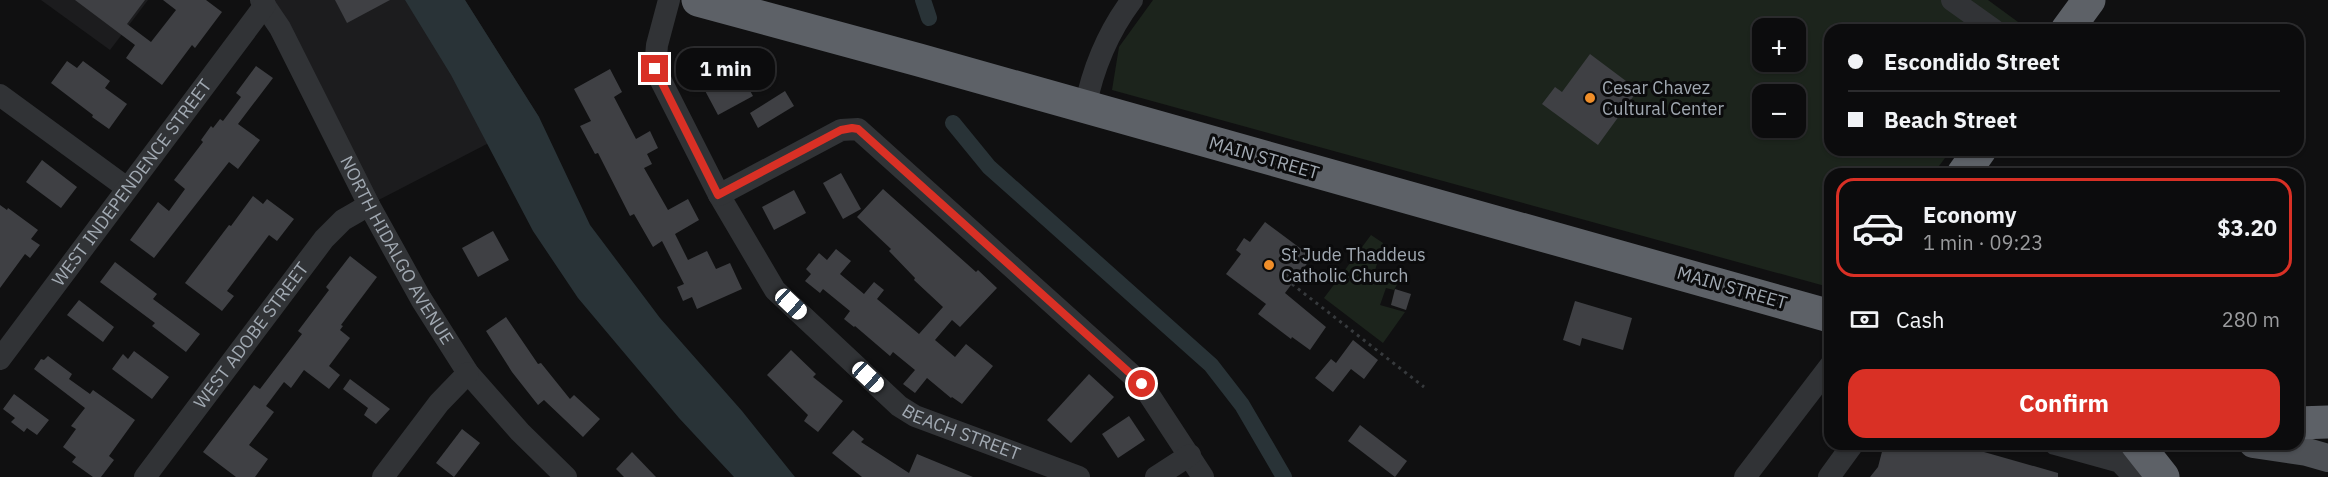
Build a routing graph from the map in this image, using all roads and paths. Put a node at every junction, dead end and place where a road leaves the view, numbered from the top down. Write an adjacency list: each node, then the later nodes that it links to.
1 (669, 0): 12 (street, BEACH STREET)
2 (698, 0): 10 (highway, MAIN STREET)
3 (1132, 0): 10 (street)
4 (1952, 0): 7 (street)
5 (2089, 0): 8 (highway)
6 (263, 2): 11 (street, WEST INDEPENDENCE STREET); 13 (street, NORTH HIDALGO AVENUE)
7 (1986, 24)
8 (2071, 24)
9 (0, 94): 11 (street)
10 (1085, 108): 15 (highway, MAIN STREET)
11 (127, 188): 16 (street, WEST INDEPENDENCE STREET)
12 (718, 195): 28 (street); 33 (street, BEACH STREET)
13 (369, 205): 17 (street, NORTH HIDALGO AVENUE); 30 (street, WEST ADOBE STREET)
14 (1292, 284): 19 (path)
15 (1824, 314)
16 (0, 359)
17 (468, 374): 31 (street); 32 (street, NORTH HIDALGO AVENUE)
18 (1824, 374): 36 (street)
19 (1425, 387)
20 (2328, 422): 21 (highway)
21 (2304, 423)
22 (2304, 434): 23 (main road)
23 (2328, 440)
24 (1849, 450): 37 (street)
25 (2077, 450): 38 (street)
26 (2142, 450): 39 (highway)
27 (2294, 450): 29 (main road)
28 (1190, 454): 34 (street); 35 (street)
29 (2328, 458)
30 (145, 477)
31 (383, 477)
32 (566, 477)
33 (1079, 477)
34 (1156, 477)
35 (1203, 477)
36 (1745, 477)
37 (1829, 477)
38 (2134, 477)
39 (2163, 477)

